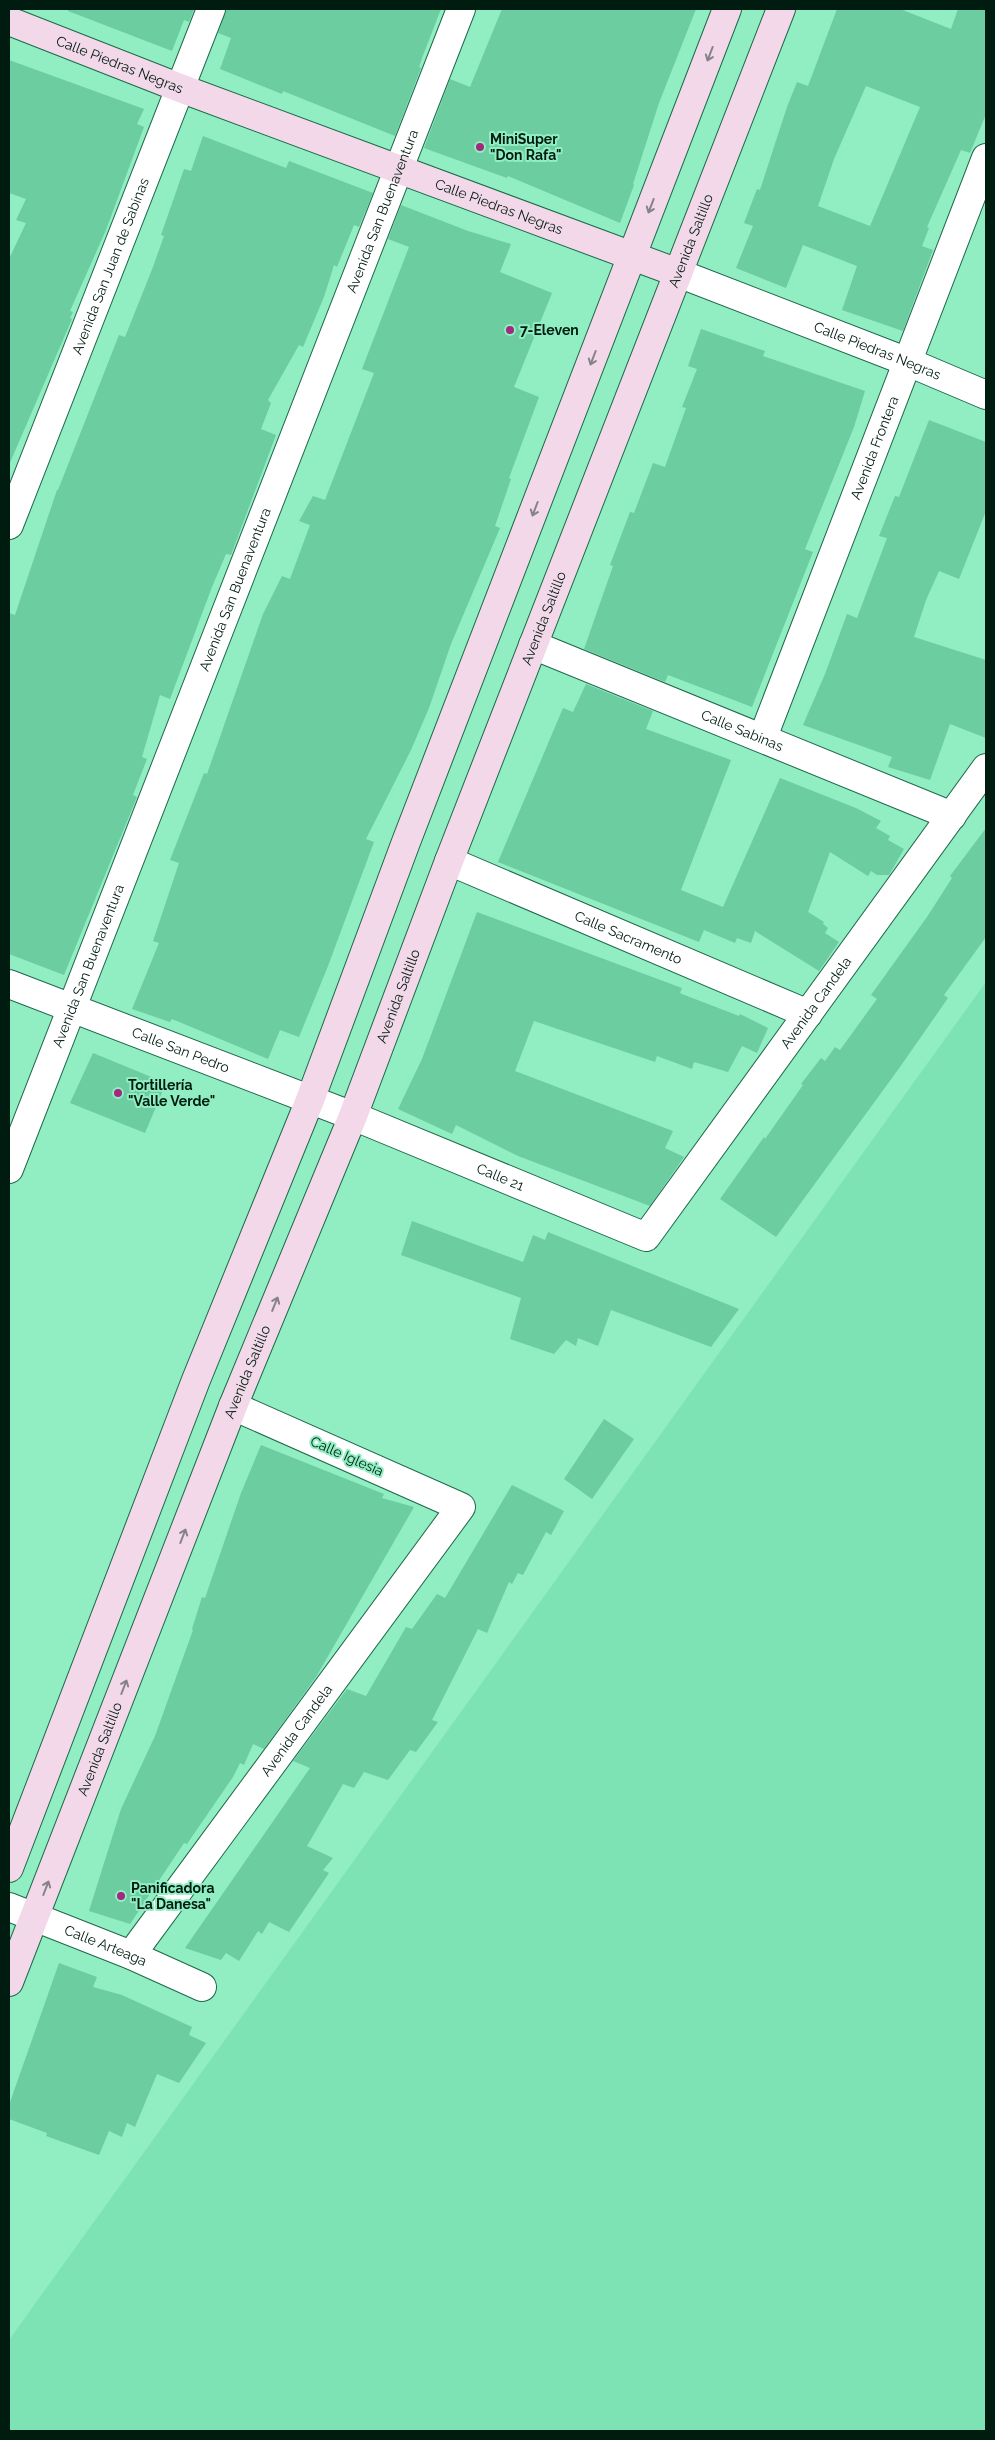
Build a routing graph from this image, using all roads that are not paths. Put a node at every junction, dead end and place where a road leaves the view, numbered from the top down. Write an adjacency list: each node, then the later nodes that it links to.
1 (211, 9): 6 (street, Avenida San Juan de Sabinas)
2 (460, 9): 8 (street, Avenida San Buenaventura)
3 (727, 9): 9 (street, one-way to 9)
4 (782, 9): 10 (street, Avenida Saltillo)
5 (9, 21): 6 (street, Calle Piedras Negras)
6 (180, 88): 8 (street, Calle Piedras Negras); 13 (street, Avenida San Juan de Sabinas)
7 (986, 158): 11 (street, Avenida Frontera)
8 (398, 169): 9 (street, Calle Piedras Negras); 20 (street, Avenida San Buenaventura)
9 (632, 256): 10 (street, Calle Piedras Negras); 22 (street, one-way to 22)
10 (678, 273): 11 (street, Calle Piedras Negras); 14 (street, Avenida Saltillo)
11 (908, 362): 12 (street, Calle Piedras Negras); 15 (street, Avenida Frontera)
12 (986, 395)
13 (9, 525)
14 (533, 645): 15 (street, Calle Sabinas); 18 (street, Avenida Saltillo)
15 (763, 737): 17 (street, Calle Sabinas)
16 (986, 768): 17 (street, Avenida Candela)
17 (952, 816): 21 (street, Avenida Candela)
18 (449, 861): 21 (street, Calle Sacramento); 23 (street, Avenida Saltillo)
19 (9, 984): 20 (street, Calle San Pedro)
20 (72, 1008): 22 (street, Calle San Pedro); 24 (street, Avenida San Buenaventura)
21 (808, 1014): 25 (street, Avenida Candela)
22 (310, 1100): 23 (street, Calle San Pedro); 28 (street)
23 (353, 1116): 25 (street, Calle 21); 26 (street, Avenida Saltillo, one-way to 23)
24 (9, 1169)
25 (646, 1237)
26 (233, 1406): 27 (street, Calle Iglesia); 30 (street, Avenida Saltillo, one-way to 26)
27 (461, 1507): 31 (street, Avenida Candela)
28 (9, 1868)
29 (9, 1907): 30 (street, Calle Arteaga)
30 (35, 1916): 31 (street, Calle Arteaga); 32 (street, Avenida Saltillo)
31 (132, 1956): 33 (street, Calle Arteaga)
32 (9, 1982)
33 (202, 1987)

